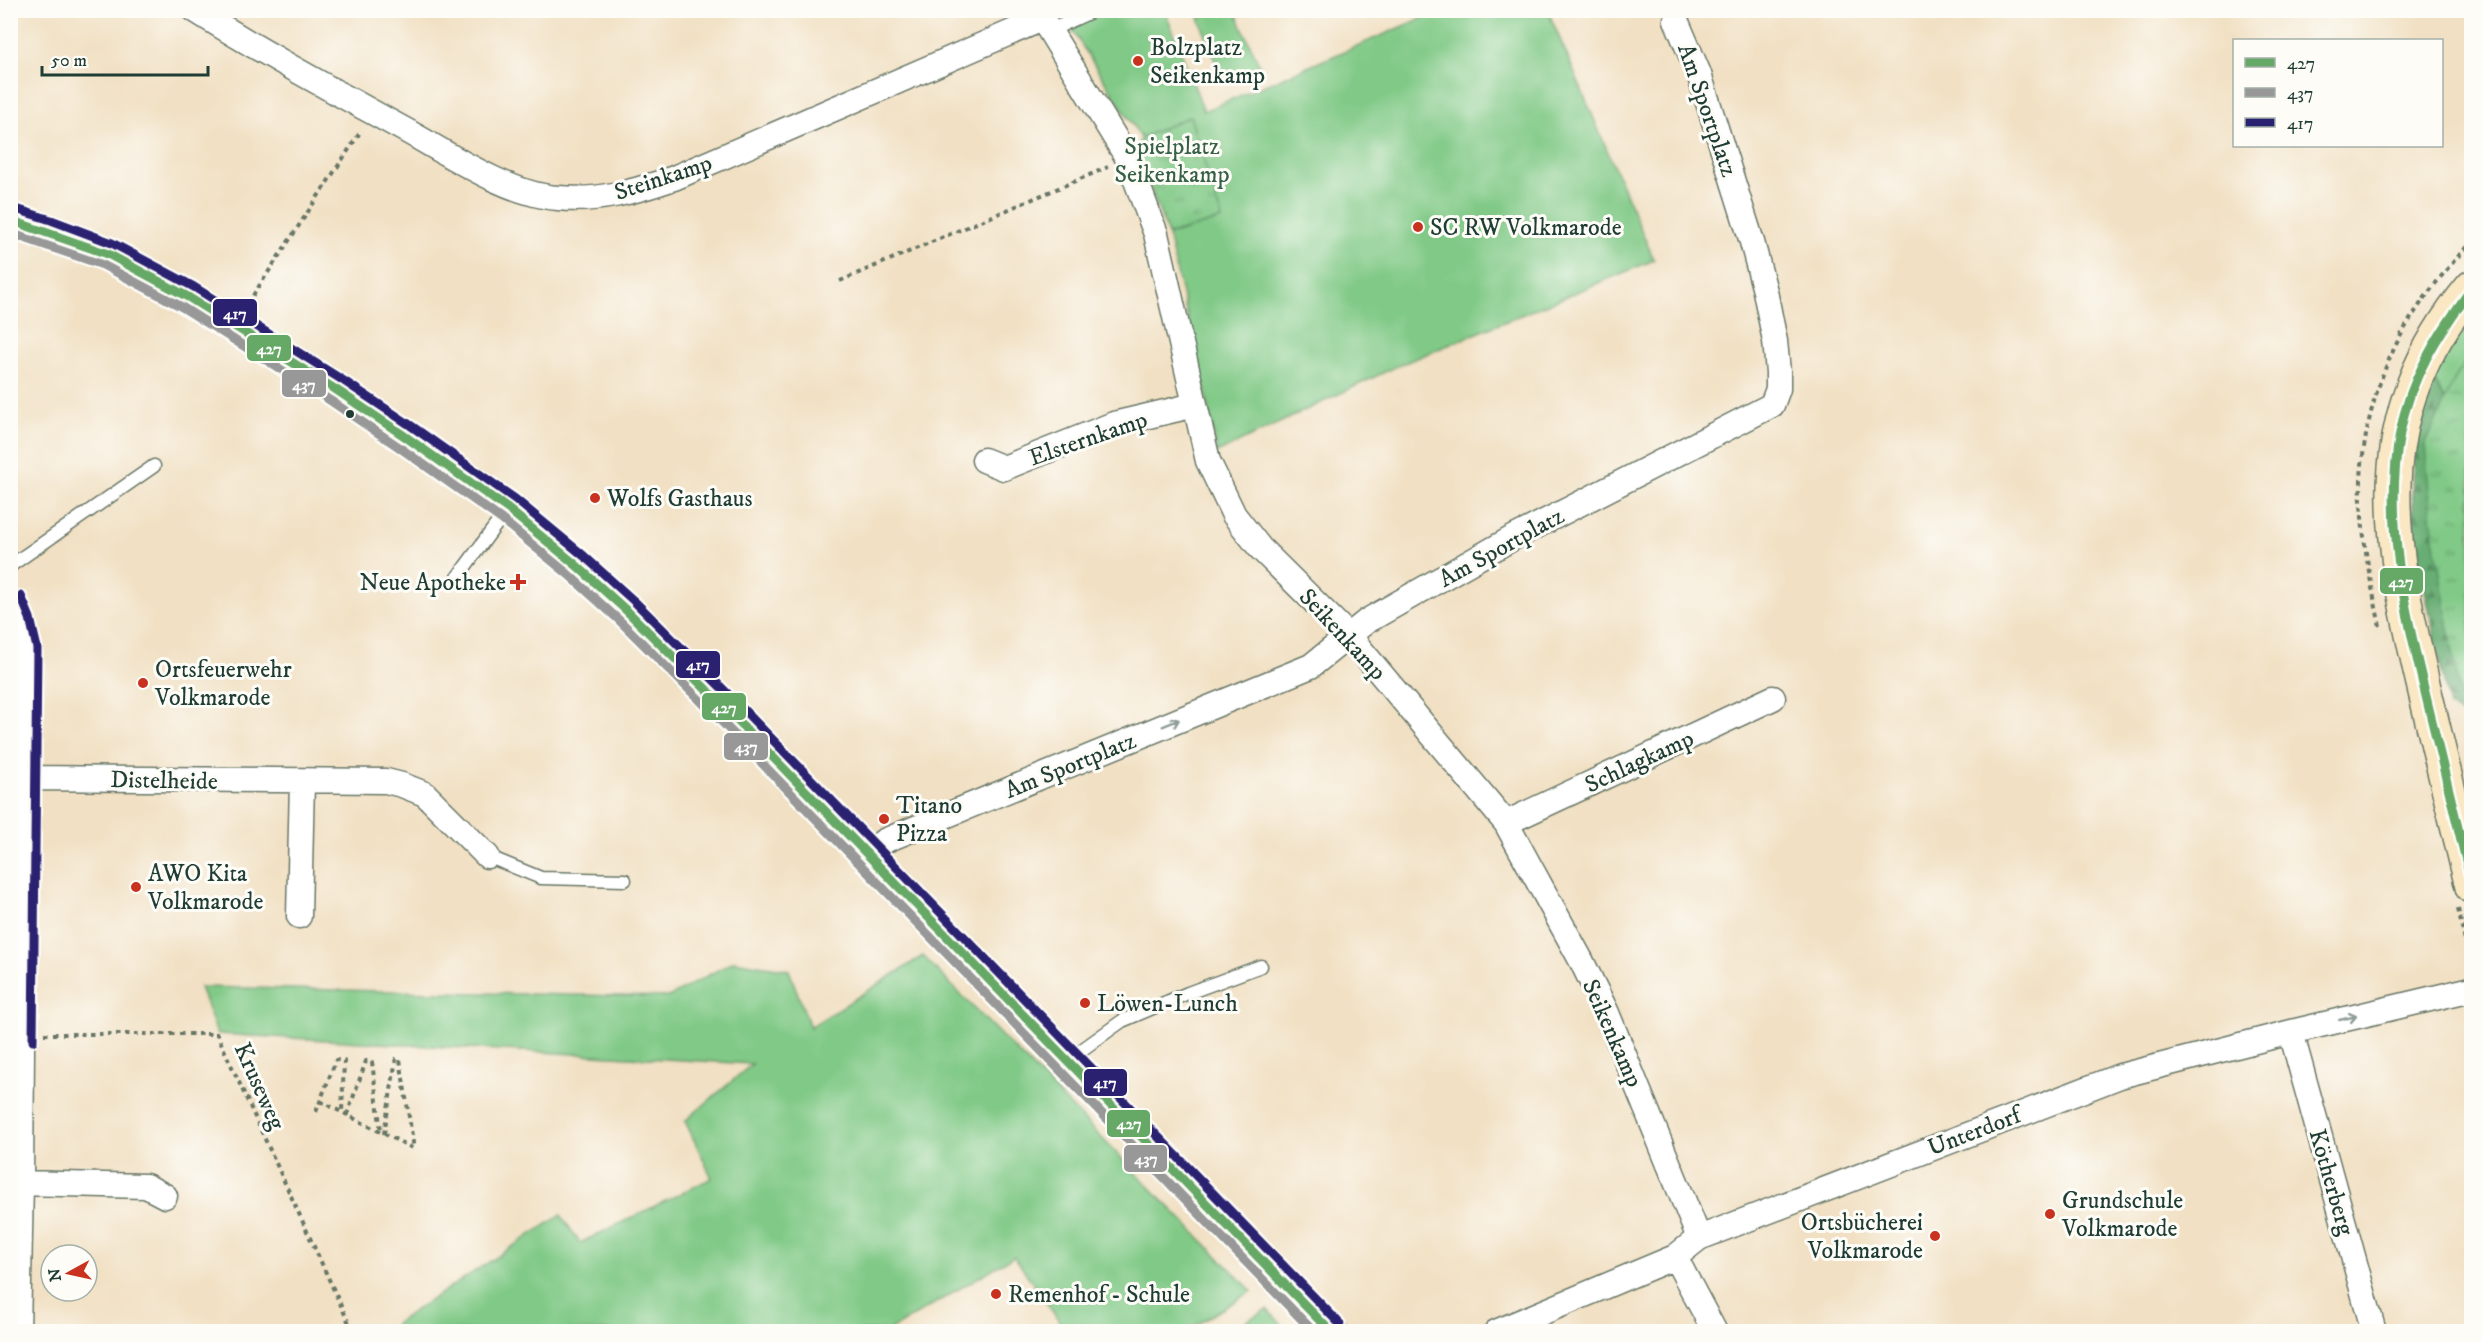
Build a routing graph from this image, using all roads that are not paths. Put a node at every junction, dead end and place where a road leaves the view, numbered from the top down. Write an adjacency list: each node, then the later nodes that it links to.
1 (195, 10): 3 (street, Steinkamp)
2 (1095, 10): 3 (lane)
3 (1043, 20): 7 (street, Seikenkamp)
4 (1676, 20): 14 (street, Am Sportplatz)
5 (10, 220): 10 (main road)
6 (2472, 287): 22 (main road)
7 (1195, 405): 8 (street, Elsternkamp); 14 (street, Seikenkamp)
8 (984, 460)
9 (154, 466): 11 (lane)
10 (508, 509): 12 (lane); 19 (main road)
11 (10, 566)
12 (456, 579)
13 (10, 601): 16 (street)
14 (1350, 637): 18 (street, Seikenkamp); 19 (street, Am Sportplatz, one-way to 14)
15 (1773, 698): 18 (street, Schlagkamp)
16 (25, 778): 17 (street, Distelheide); 27 (street)
17 (302, 781): 20 (street, Distelheide); 23 (street)
18 (1506, 823): 31 (street, Seikenkamp)
19 (868, 855): 28 (main road)
20 (488, 856): 21 (lane)
21 (625, 880)
22 (2472, 887)
23 (299, 916)
24 (1261, 966): 28 (lane)
25 (2472, 989): 26 (street, Unterdorf, one-way to 25)
26 (2291, 1032): 31 (street, Unterdorf); 38 (street, Kötherberg)
27 (16, 1041): 29 (street)
28 (1066, 1061): 35 (main road)
29 (21, 1183): 30 (street); 33 (street)
30 (165, 1196)
31 (1699, 1238): 32 (street, Unterdorf)
32 (1675, 1257): 36 (street, Unterdorf); 37 (street)
33 (15, 1286): 34 (street)
34 (18, 1332)
35 (1331, 1332)
36 (1496, 1332)
37 (1715, 1332)
38 (2374, 1332)

